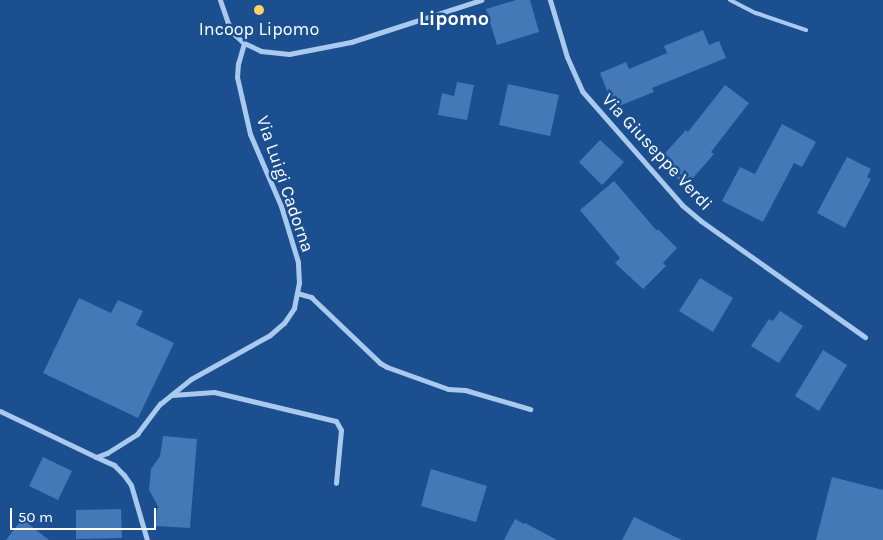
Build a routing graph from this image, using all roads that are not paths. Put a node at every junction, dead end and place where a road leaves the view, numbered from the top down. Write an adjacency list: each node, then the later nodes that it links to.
1 (220, 0): 6 (street)
2 (482, 0): 6 (street)
3 (550, 0): 8 (street, Via Giuseppe Verdi)
4 (730, 0): 5 (lane)
5 (806, 30)
6 (244, 43): 7 (street, Via Luigi Cadorna)
7 (297, 292): 9 (street, Via Luigi Cadorna); 10 (street)
8 (866, 337)
9 (171, 395): 12 (street, Via Luigi Cadorna); 13 (street)
10 (530, 409)
11 (0, 411): 12 (street)
12 (96, 456): 14 (street)
13 (336, 483)
14 (145, 539)

